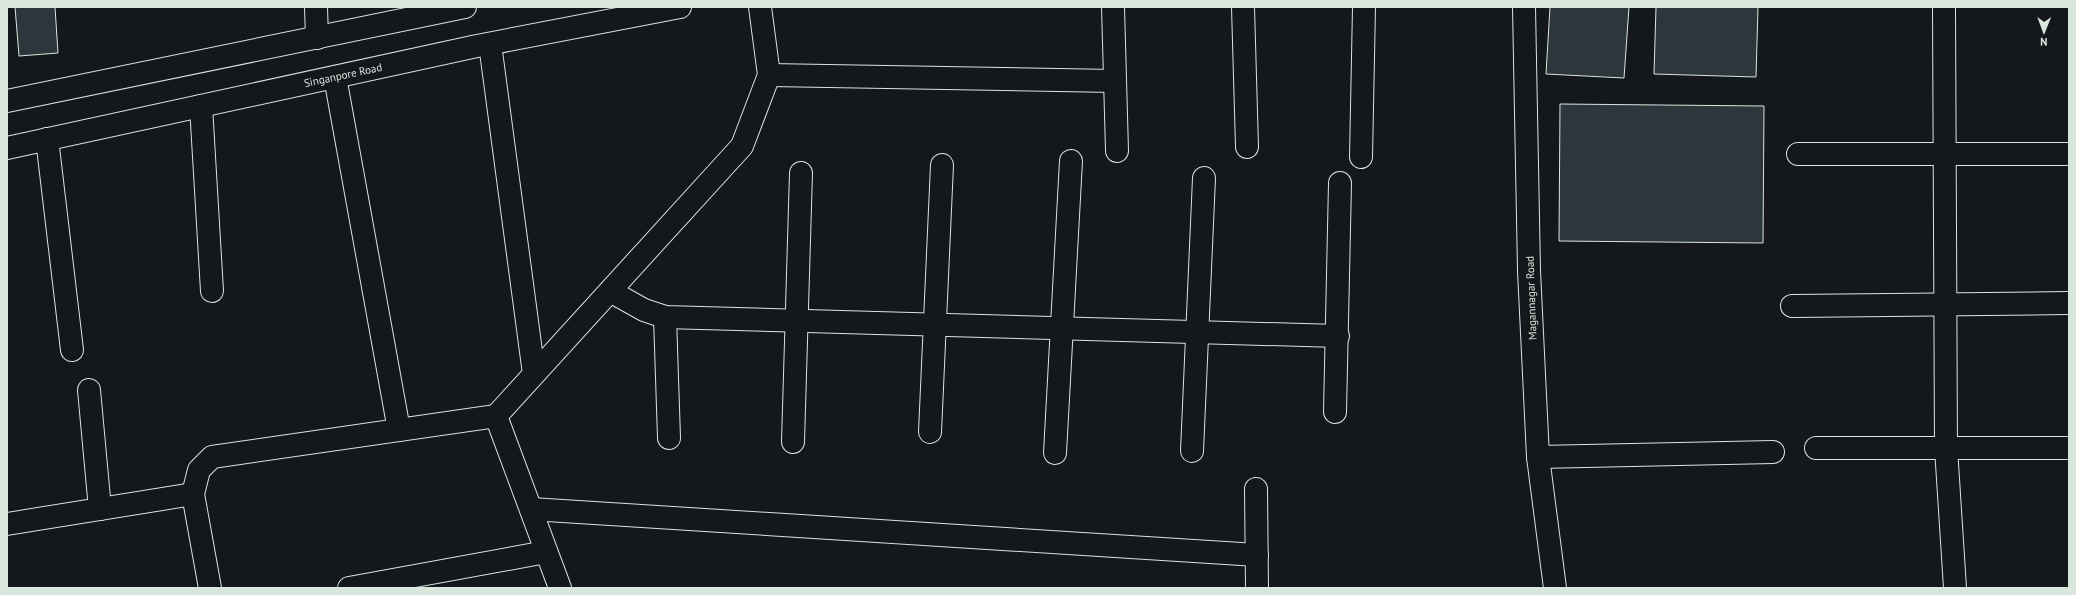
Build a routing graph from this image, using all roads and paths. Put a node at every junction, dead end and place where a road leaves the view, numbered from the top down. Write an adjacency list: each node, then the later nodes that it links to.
1 (316, 7): 10 (street)
2 (465, 7): 10 (street)
3 (680, 7): 11 (street, Singanpore Road)
4 (760, 7): 12 (street)
5 (1113, 7): 14 (street)
6 (1243, 7): 18 (street)
7 (1364, 7): 24 (street)
8 (1524, 7): 56 (street, Magannagar Road)
9 (1944, 7): 22 (street)
10 (316, 38): 15 (street)
11 (490, 44): 13 (street, Singanpore Road); 42 (street)
12 (769, 75): 14 (street); 31 (street)
13 (335, 77): 16 (street, Singanpore Road); 46 (street)
14 (1115, 81): 20 (street)
15 (7, 101)
16 (201, 106): 17 (street, Singanpore Road); 30 (street)
17 (47, 139): 19 (street, Singanpore Road); 41 (street)
18 (1247, 147)
19 (7, 148)
20 (1117, 151)
21 (1798, 154): 22 (street)
22 (1945, 154): 23 (street); 33 (street)
23 (2069, 154)
24 (1361, 157)
25 (1071, 161): 38 (street)
26 (942, 165): 37 (street)
27 (801, 173): 36 (street)
28 (1204, 178): 39 (street)
29 (1340, 183): 40 (street)
30 (212, 291)
31 (610, 291): 35 (street); 42 (street)
32 (2069, 303): 33 (street)
33 (1946, 304): 34 (street); 51 (street)
34 (1792, 306)
35 (666, 317): 36 (street); 48 (street)
36 (796, 321): 37 (street); 49 (street)
37 (935, 325): 38 (street); 47 (street)
38 (1062, 328): 39 (street); 54 (street)
39 (1197, 332): 40 (street); 53 (street)
40 (1338, 336): 44 (street)
41 (72, 350)
42 (534, 374): 45 (street)
43 (89, 390): 59 (street)
44 (1335, 412)
45 (496, 416): 46 (street); 60 (street)
46 (400, 430): 58 (street)
47 (930, 432)
48 (669, 438)
49 (792, 442)
50 (1816, 448): 51 (street)
51 (1946, 448): 52 (street); 69 (street)
52 (2069, 448)
53 (1192, 451)
54 (1055, 452)
55 (1773, 452): 56 (street)
56 (1538, 457): 68 (street, Magannagar Road)
57 (1256, 489): 63 (street)
58 (193, 494): 59 (street); 64 (street)
59 (100, 509): 61 (street)
60 (531, 509): 62 (street); 63 (street)
61 (7, 524)
62 (546, 552): 65 (street); 66 (street)
63 (1257, 555): 67 (street)
64 (210, 588)
65 (349, 588)
66 (560, 588)
67 (1257, 588)
68 (1555, 588)
69 (1955, 588)

